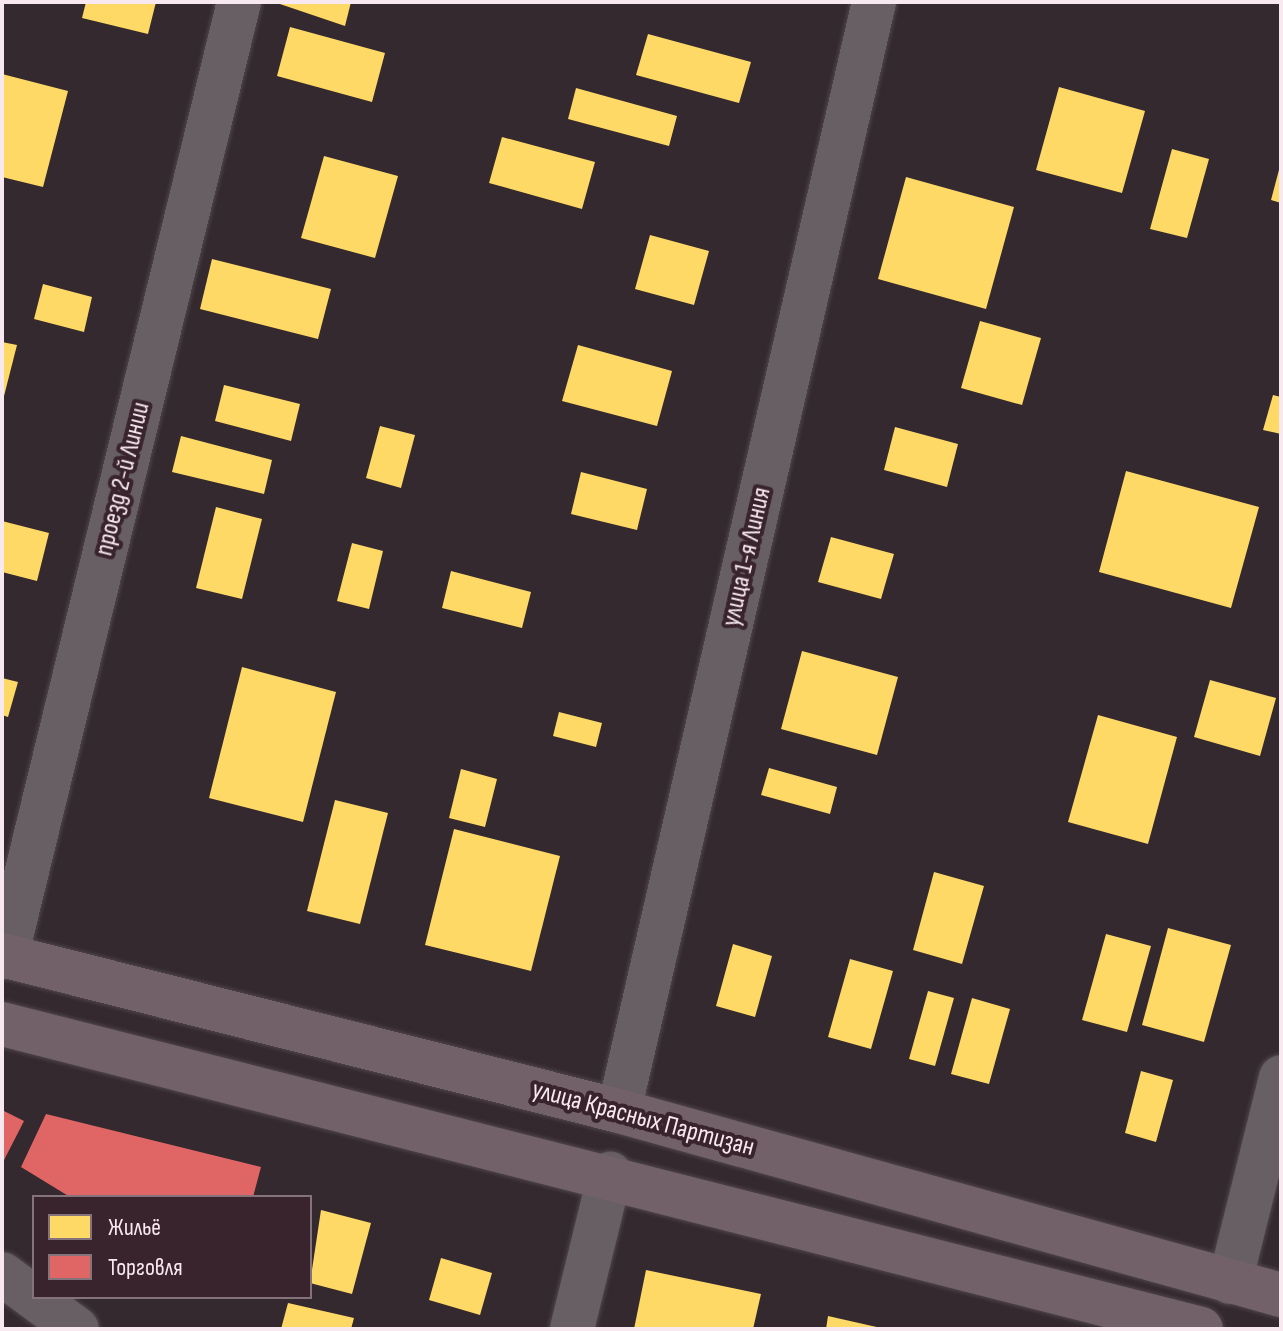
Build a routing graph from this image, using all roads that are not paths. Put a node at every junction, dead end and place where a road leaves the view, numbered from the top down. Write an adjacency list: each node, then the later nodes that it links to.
1 (239, 2): 3 (street, проезд 2-й Линии)
2 (874, 2): 6 (street, улица 1-я Линия)
3 (4, 956): 6 (highway, улица Красных Партизан)
4 (2, 1024): 7 (highway)
5 (1281, 1077): 9 (street)
6 (619, 1111): 9 (highway, улица Красных Партизан)
7 (610, 1174): 14 (street); 15 (highway)
8 (2, 1274): 11 (street)
9 (1230, 1282): 10 (highway, улица Красных Партизан)
10 (1281, 1295)
11 (32, 1296)
12 (36, 1299): 13 (street)
13 (77, 1329)
14 (572, 1329)
15 (1201, 1329)

